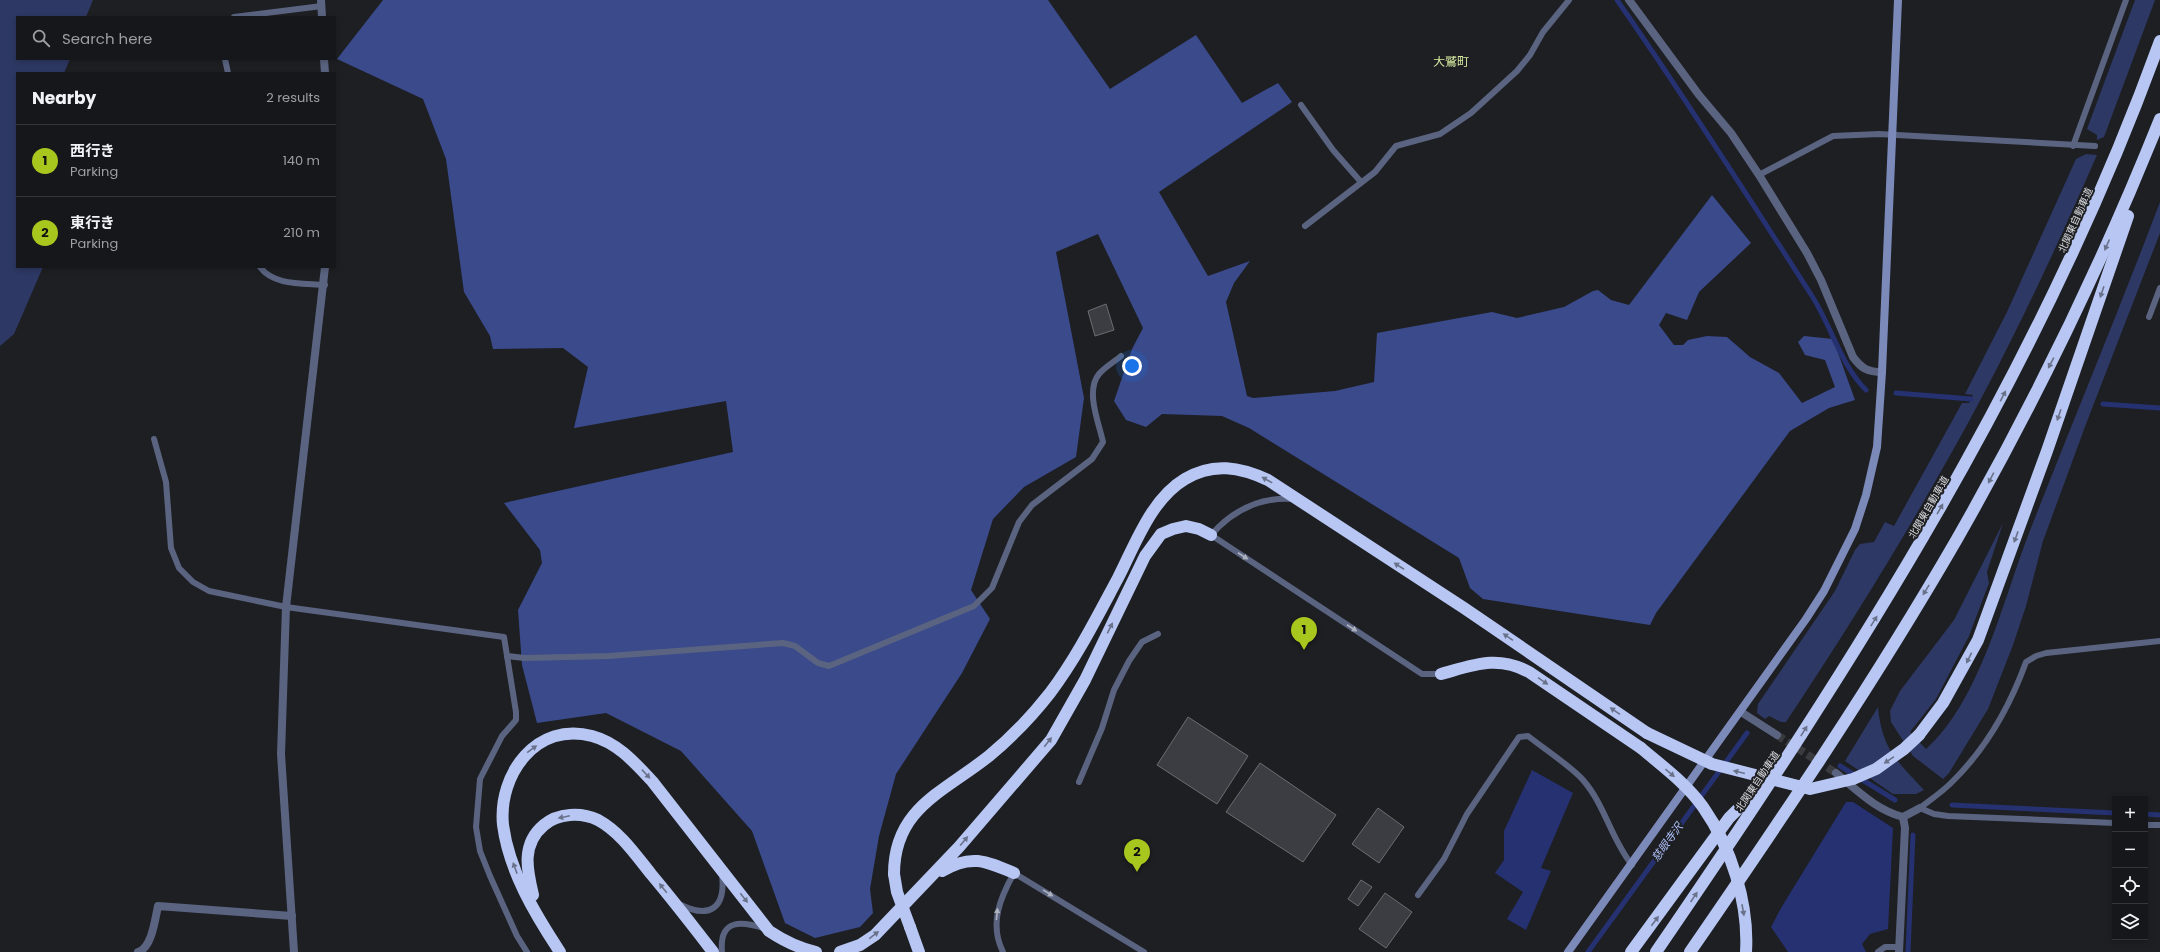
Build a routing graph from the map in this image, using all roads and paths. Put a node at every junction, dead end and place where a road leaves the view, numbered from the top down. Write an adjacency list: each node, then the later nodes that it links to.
1 (1569, 0): 20 (lane)
2 (1629, 0): 19 (street)
3 (1898, 0): 16 (street)
4 (2126, 0): 17 (lane)
5 (322, 3): 6 (lane); 7 (street)
6 (240, 16)
7 (322, 16)
8 (2160, 41): 39 (highway, 北関東自動車道, one-way to 8)
9 (225, 60): 11 (lane)
10 (324, 60): 12 (street)
11 (228, 72)
12 (325, 72)
13 (1301, 104): 20 (lane)
14 (2160, 119): 71 (highway, one-way to 71)
15 (2160, 122): 30 (highway, one-way to 30, bridge)
16 (1892, 134): 17 (lane); 19 (lane); 28 (street)
17 (2073, 146): 18 (lane)
18 (2095, 146)
19 (1759, 175): 28 (street)
20 (1361, 182): 21 (lane)
21 (1305, 226)
22 (261, 268): 24 (lane)
23 (325, 268): 24 (street)
24 (325, 284): 32 (street)
25 (2160, 288): 26 (lane)
26 (2149, 317)
27 (1121, 356): 35 (lane)
28 (1882, 372): 37 (street)
29 (154, 439): 32 (lane)
30 (1296, 499): 31 (lane); 65 (highway, one-way to 65, bridge)
31 (1211, 535): 36 (lane, one-way to 36); 50 (highway, one-way to 31)
32 (286, 607): 35 (lane); 53 (street)
33 (1158, 634): 41 (lane)
34 (2160, 641): 42 (lane)
35 (507, 656): 59 (lane)
36 (1440, 674): 72 (highway, one-way to 72, bridge)
37 (1741, 712): 38 (street); 47 (street)
38 (1777, 735)
39 (1783, 764): 69 (highway, one-way to 39); 70 (highway, 北関東自動車道, one-way to 39)
40 (1836, 773): 43 (street)
41 (1079, 782)
42 (1920, 808): 43 (street); 44 (lane)
43 (1903, 816): 56 (street)
44 (2112, 823)
45 (2148, 825): 46 (lane)
46 (2160, 825)
47 (1632, 865): 51 (lane); 68 (street)
48 (721, 868): 52 (lane); 54 (highway, one-way to 48); 55 (highway, one-way to 55)
49 (1014, 873): 50 (highway); 66 (lane, one-way to 49); 67 (lane, one-way to 67)
50 (931, 878): 64 (highway, one-way to 50)
51 (1418, 895)
52 (674, 901): 54 (highway, one-way to 54); 61 (highway)
53 (292, 916): 57 (street); 58 (street)
54 (537, 916): 60 (highway)
55 (769, 930): 62 (lane); 63 (highway)
56 (1899, 950): 73 (lane)
57 (138, 952)
58 (294, 952)
59 (527, 952)
60 (560, 952)
61 (713, 952)
62 (722, 952)
63 (816, 952)
64 (840, 952)
65 (919, 952)
66 (1003, 952)
67 (1144, 952)
68 (1568, 952)
69 (1631, 952)
70 (1656, 952)
71 (1690, 952)
72 (1746, 952)
73 (1878, 952)

